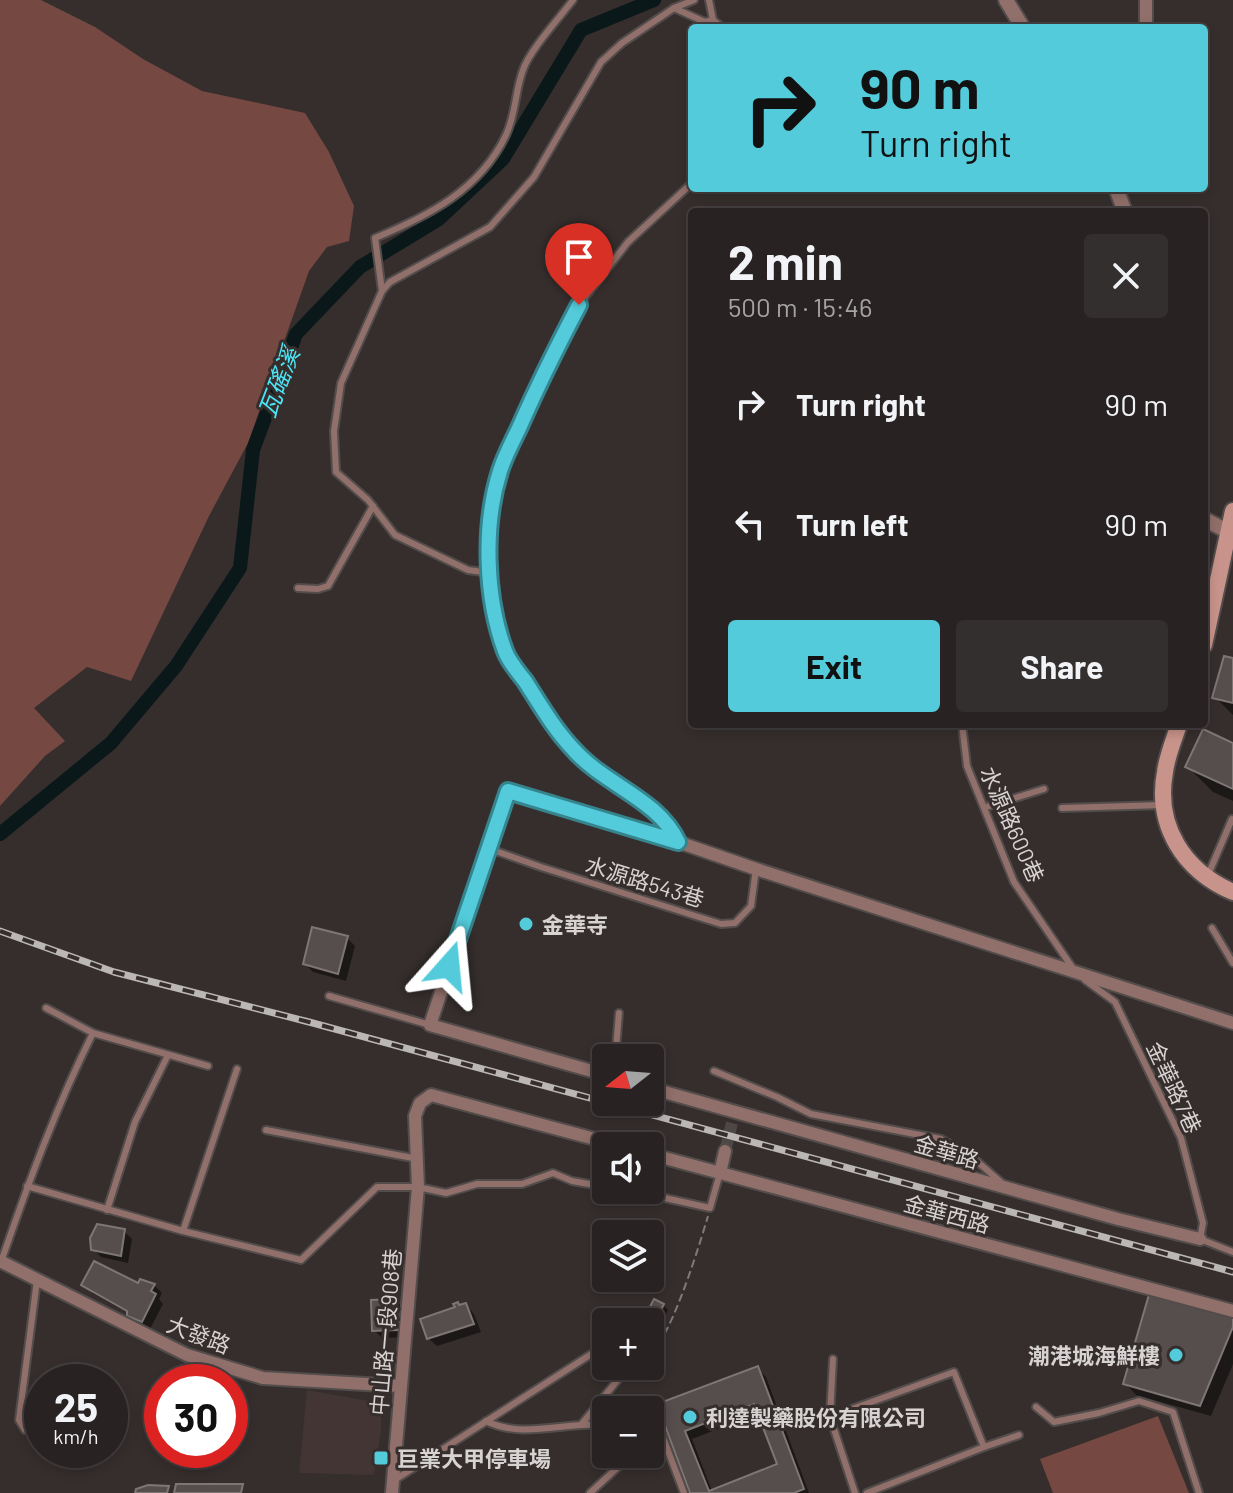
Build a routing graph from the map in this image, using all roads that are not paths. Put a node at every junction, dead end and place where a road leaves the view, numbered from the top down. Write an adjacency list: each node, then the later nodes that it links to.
1 (573, 0): 12 (lane)
2 (694, 0): 6 (lane)
3 (709, 0): 7 (lane)
4 (1006, 0): 9 (street)
5 (1146, 0): 10 (street)
6 (674, 8): 7 (lane); 12 (lane)
7 (713, 20): 8 (lane)
8 (718, 24)
9 (1021, 24)
10 (1146, 24)
11 (688, 187): 17 (lane)
12 (382, 291): 13 (lane)
13 (373, 506): 17 (lane); 18 (lane)
14 (1233, 511): 16 (main road)
15 (1208, 521): 16 (street)
16 (1230, 532): 20 (main road)
17 (491, 573): 29 (lane)
18 (298, 588)
19 (1208, 601): 20 (street)
20 (1211, 617): 21 (main road)
21 (1208, 629)
22 (962, 728): 26 (lane, 水源路600巷)
23 (1178, 728): 25 (main road)
24 (1044, 789): 26 (lane)
25 (1164, 805): 27 (lane); 32 (main road)
26 (986, 807): 36 (lane, 水源路600巷)
27 (1062, 808)
28 (1232, 819): 32 (lane)
29 (678, 842): 30 (street); 31 (street)
30 (489, 848): 31 (lane, 水源路543巷); 41 (street)
31 (756, 869): 36 (street)
32 (1207, 878): 33 (main road)
33 (1233, 892)
34 (1212, 928): 35 (lane)
35 (1233, 963)
36 (1075, 972): 40 (street); 63 (lane, 金華路7巷)
37 (329, 996): 41 (lane)
38 (46, 1008): 42 (lane)
39 (619, 1013): 43 (lane)
40 (1233, 1023)
41 (430, 1025): 47 (street)
42 (93, 1033): 44 (lane); 57 (lane)
43 (616, 1044)
44 (168, 1055): 45 (lane); 61 (lane)
45 (208, 1066)
46 (237, 1069): 62 (lane)
47 (592, 1071)
48 (714, 1071): 59 (lane)
49 (664, 1093): 59 (street, 金華路)
50 (266, 1130): 54 (lane)
51 (592, 1138): 54 (street, 中山路一段908巷)
52 (725, 1151): 55 (street)
53 (664, 1158): 55 (street, 金華西路)
54 (418, 1159): 58 (street, 中山路一段908巷)
55 (720, 1173): 60 (lane); 67 (street, 金華西路)
56 (592, 1185): 58 (lane)
57 (27, 1186): 61 (lane); 65 (lane)
58 (418, 1187): 62 (lane); 73 (street, 中山路一段908巷)
59 (1009, 1189): 63 (street, 金華路)
60 (664, 1198)
61 (107, 1210): 62 (lane)
62 (183, 1231)
63 (1200, 1239): 64 (lane, 金華路)
64 (1233, 1252)
65 (0, 1262): 66 (street, 大發路)
66 (37, 1280): 70 (lane); 73 (street, 大發路)
67 (1233, 1311)
68 (592, 1354): 76 (lane, 中山路一段908巷)
69 (833, 1359): 75 (lane)
70 (26, 1364)
71 (618, 1380): 77 (lane)
72 (24, 1381): 79 (lane)
73 (400, 1386): 85 (street, 中山路一段908巷)
74 (1036, 1407): 91 (lane)
75 (830, 1417): 82 (lane); 89 (lane)
76 (486, 1421): 77 (lane); 85 (lane, 中山路一段908巷)
77 (581, 1425): 78 (lane)
78 (592, 1425)
79 (24, 1428)
80 (1019, 1435): 82 (lane)
81 (664, 1440): 88 (lane)
82 (984, 1447): 90 (lane)
83 (617, 1468): 84 (lane)
84 (599, 1485): 86 (lane); 87 (lane)
85 (393, 1487)
86 (590, 1493)
87 (607, 1493)
88 (684, 1493)
89 (855, 1493)
90 (867, 1493)
91 (1199, 1493)

